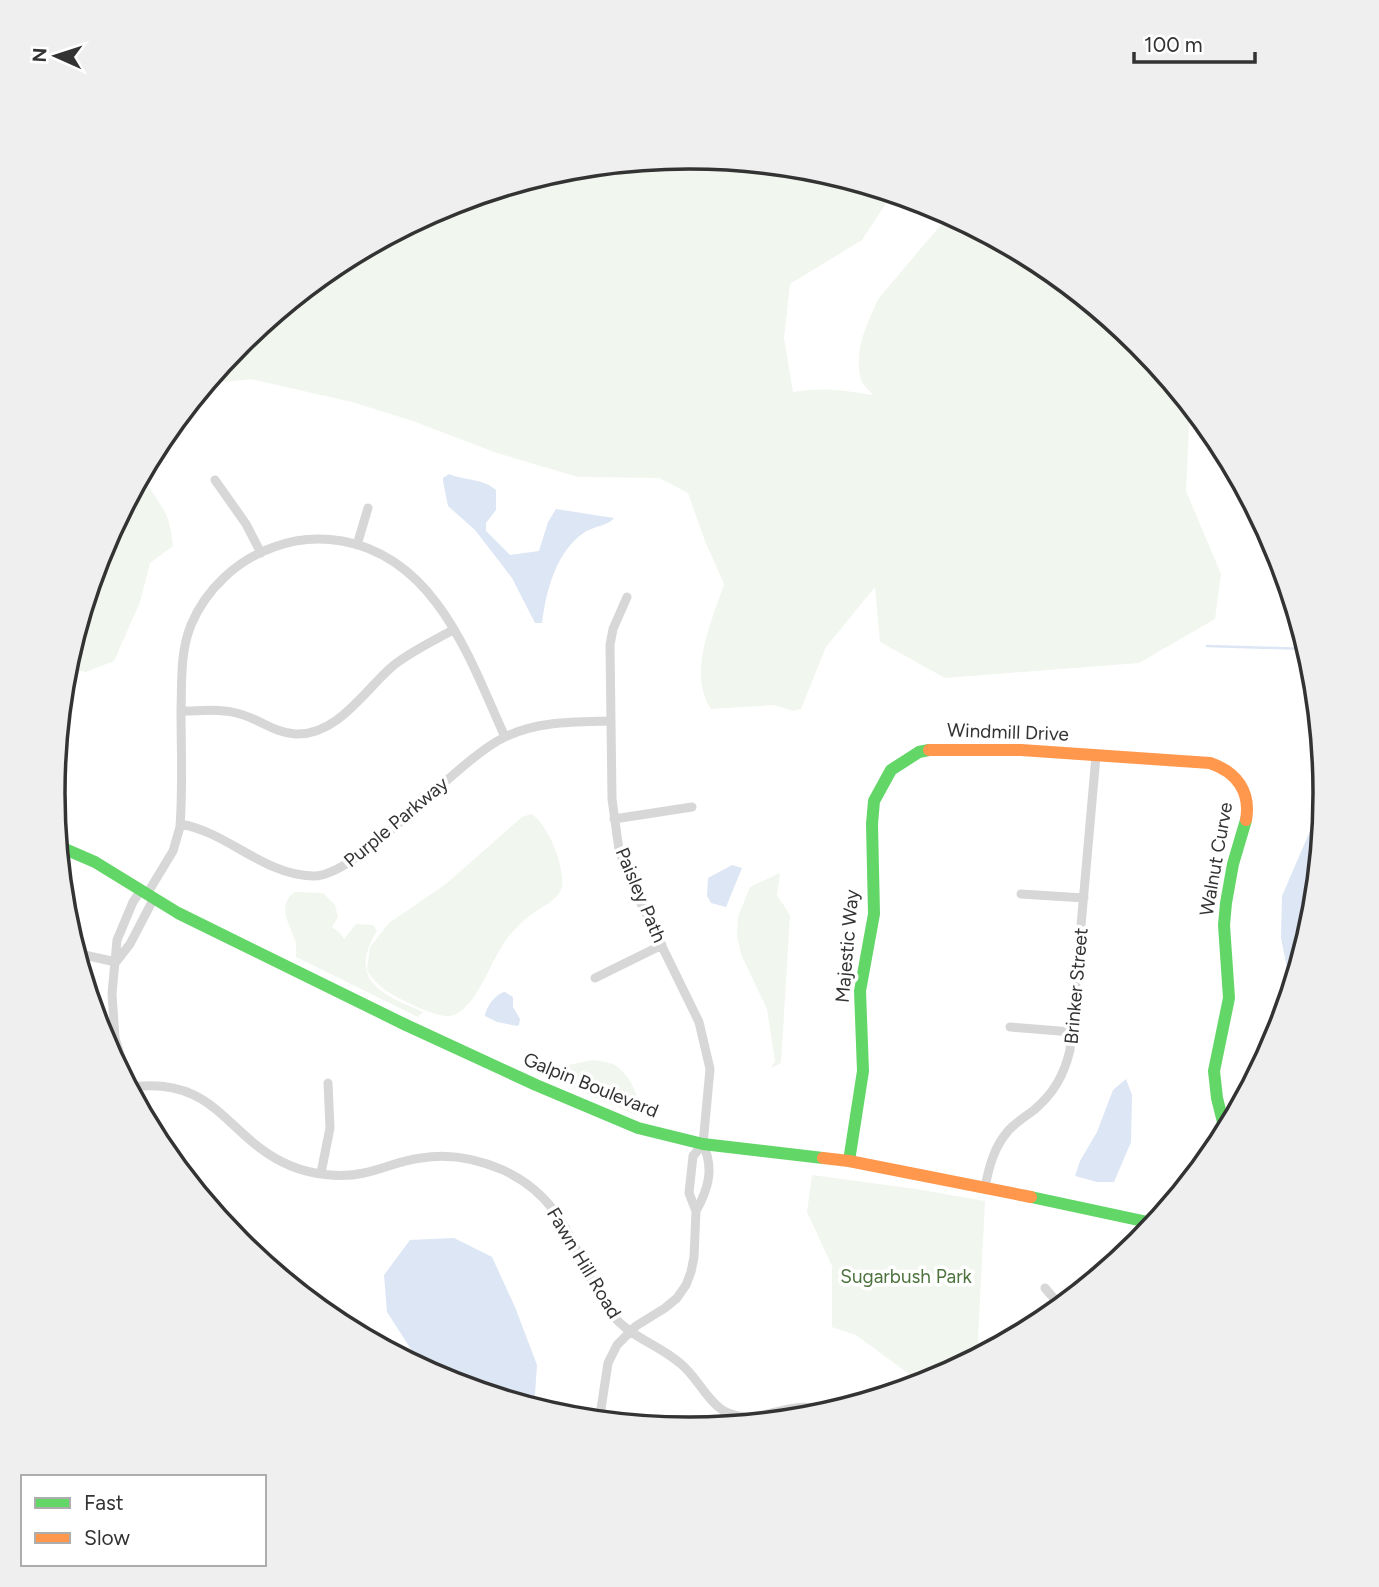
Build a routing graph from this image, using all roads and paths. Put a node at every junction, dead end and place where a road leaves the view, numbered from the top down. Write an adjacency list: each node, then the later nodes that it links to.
1 (215, 480): 4 (street)
2 (368, 508): 3 (street)
3 (357, 545): 4 (street); 6 (street)
4 (261, 552): 7 (street)
5 (627, 597): 8 (street, Paisley Path)
6 (453, 630): 7 (street); 9 (street)
7 (181, 711): 14 (street)
8 (611, 721): 9 (street, Purple Parkway); 13 (street, Paisley Path)
9 (505, 737): 14 (street, Purple Parkway)
10 (919, 752): 11 (street, Windmill Drive); 30 (street, Majestic Way)
11 (1096, 756): 18 (street, Brinker Street); 28 (street, Walnut Curve)
12 (692, 807): 13 (street)
13 (614, 819): 19 (street, Paisley Path)
14 (180, 824): 16 (street)
15 (68, 850): 16 (street, Galpin Boulevard)
16 (147, 894): 21 (street); 21 (street); 29 (street, Galpin Boulevard)
17 (1021, 894): 18 (street)
18 (1084, 898): 24 (street, Brinker Street)
19 (662, 946): 22 (street); 29 (street, Paisley Path)
20 (86, 955): 21 (street)
21 (116, 962): 25 (street)
22 (595, 978)
23 (1010, 1027): 24 (street)
24 (1072, 1032): 32 (street, Brinker Street)
25 (117, 1044)
26 (328, 1083): 31 (street)
27 (138, 1086): 31 (street, Fawn Hill Road)
28 (1222, 1120)
29 (702, 1144): 30 (street, Galpin Boulevard); 33 (street); 33 (street)
30 (849, 1161): 32 (street, Galpin Boulevard)
31 (321, 1173): 37 (street, Fawn Hill Road)
32 (985, 1187): 34 (street, Galpin Boulevard)
33 (696, 1211): 37 (street)
34 (1144, 1221)
35 (1045, 1288): 36 (street)
36 (1055, 1300)
37 (629, 1332): 39 (street); 41 (street, Fawn Hill Road)
38 (811, 1406): 40 (street, Fawn Hill Road)
39 (601, 1412)
40 (769, 1413)
41 (739, 1416)

